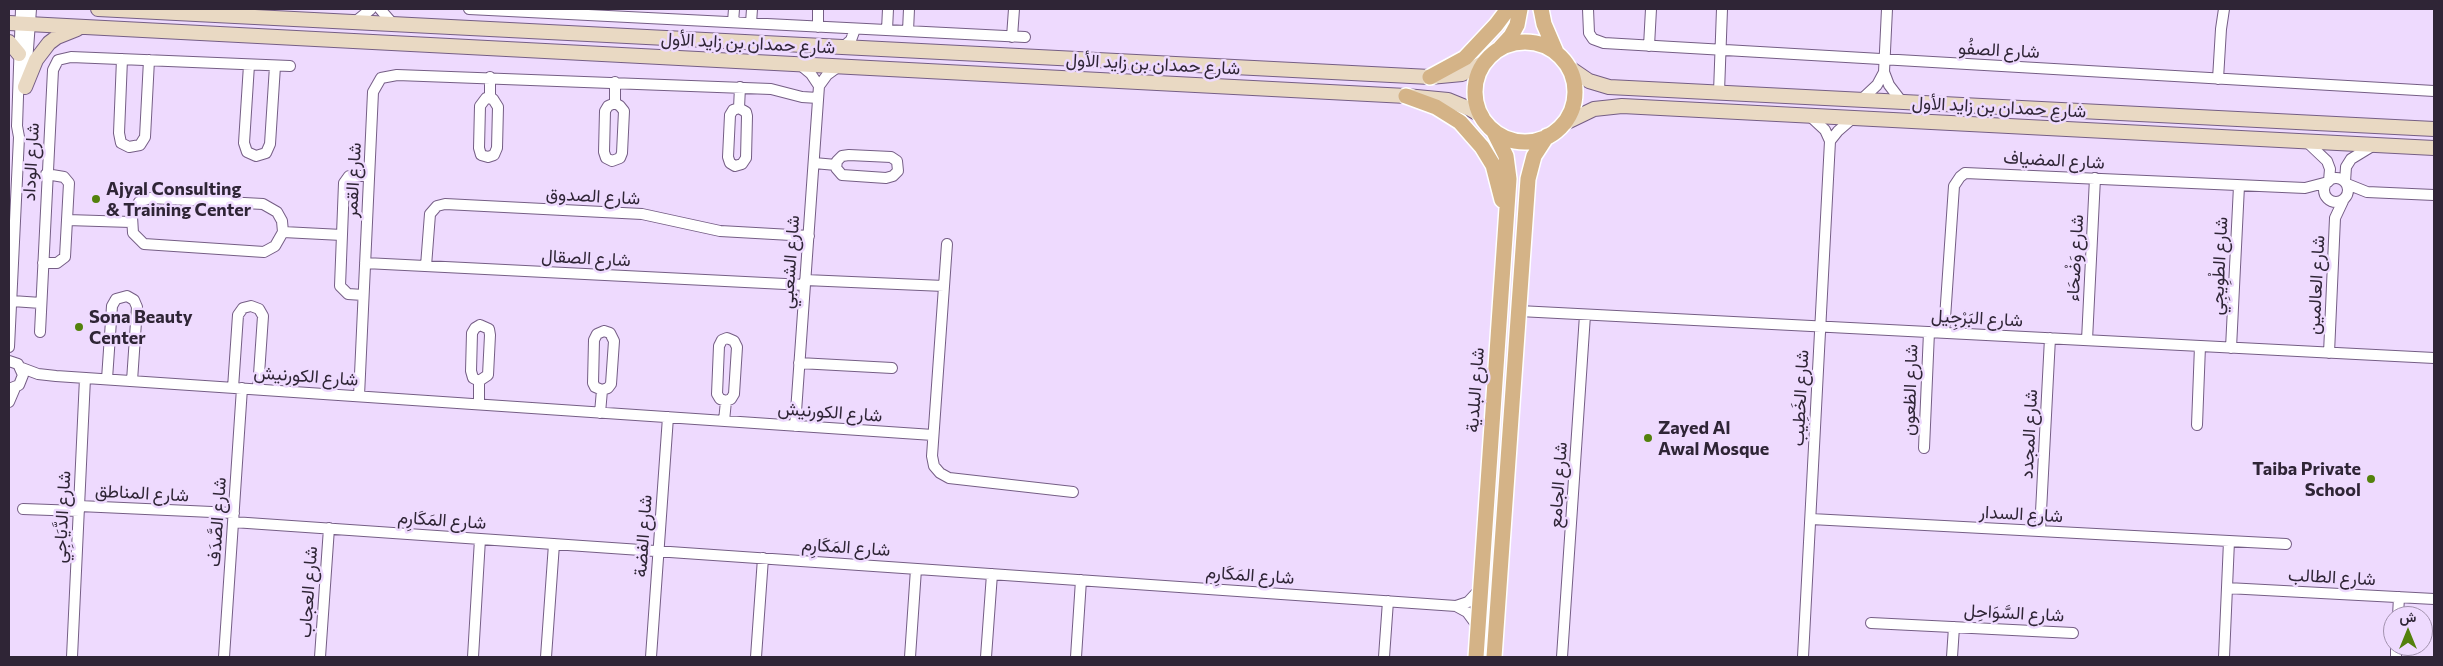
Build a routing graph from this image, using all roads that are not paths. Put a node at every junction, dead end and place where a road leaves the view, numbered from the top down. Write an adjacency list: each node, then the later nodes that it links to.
1 (21, 9): 29 (street)
2 (31, 9): 29 (street)
3 (98, 9): 22 (main road, شارع حمدان بن زايد الأول)
4 (371, 9): 26 (street)
5 (380, 9): 30 (street)
6 (468, 9): 7 (street)
7 (485, 9): 23 (street)
8 (734, 9): 27 (street)
9 (752, 9): 28 (street)
10 (818, 9): 32 (street)
11 (888, 9): 35 (street)
12 (909, 9): 36 (street)
13 (1014, 9): 37 (street)
14 (1508, 9): 59 (main road)
15 (1520, 9): 43 (main road)
16 (1541, 9): 45 (main road)
17 (1588, 9): 40 (street, شارع الصفُو)
18 (1651, 9): 40 (street)
19 (1722, 9): 44 (street)
20 (1887, 9): 48 (street)
21 (2224, 9): 60 (street)
22 (138, 10): 26 (main road, شارع حمدان بن زايد الأول)
23 (502, 10): 24 (street)
24 (609, 12): 25 (street)
25 (626, 13): 27 (street)
26 (355, 22): 30 (main road, شارع حمدان بن زايد الأول)
27 (733, 22): 28 (street)
28 (751, 23): 32 (street)
29 (20, 24): 31 (main road, شارع حمدان بن زايد الأول); 46 (street); 63 (street)
30 (393, 24): 41 (main road, شارع حمدان بن زايد الأول)
31 (83, 27): 51 (main road, شارع حمدان بن زايد الأول); 63 (main road)
32 (818, 27): 33 (street)
33 (855, 29): 34 (street); 41 (street)
34 (866, 29): 35 (street); 42 (street)
35 (887, 30): 36 (street)
36 (908, 31): 37 (street)
37 (1012, 37): 38 (street)
38 (1025, 37)
39 (9, 42): 46 (main road)
40 (1649, 46): 44 (street, شارع الصفُو)
41 (843, 47): 42 (main road, شارع حمدان بن زايد الأول)
42 (877, 49): 59 (main road, شارع حمدان بن زايد الأول)
43 (1499, 49): 45 (main road); 50 (main road)
44 (1721, 50): 48 (street, شارع الصفُو); 66 (street)
45 (1556, 52): 56 (main road)
46 (19, 54): 81 (street)
47 (122, 59): 49 (street, شارع الوداد); 49 (street); 88 (street, شارع الوداد)
48 (1884, 59): 57 (street); 60 (street, شارع الصفُو)
49 (149, 60): 52 (street, شارع الوداد)
50 (1485, 62): 59 (main road, شارع حمدان بن زايد الأول); 74 (main road)
51 (799, 64): 55 (main road, شارع حمدان بن زايد الأول); 62 (street)
52 (249, 65): 53 (street, شارع الوداد); 53 (street)
53 (275, 66): 54 (street, شارع الوداد)
54 (290, 66)
55 (838, 67): 62 (street); 67 (main road, شارع حمدان بن زايد الأول)
56 (1570, 68): 66 (main road, شارع حمدان بن زايد الأول); 77 (main road)
57 (1884, 72): 70 (street); 71 (street)
58 (490, 77): 61 (street, شارع القمر); 68 (street); 89 (street, شارع القمر)
59 (1430, 77)
60 (2218, 79): 65 (street, شارع الصفُو)
61 (615, 82): 64 (street, شارع القمر); 72 (street)
62 (819, 86): 69 (street, شارع الشعبي)
63 (25, 87): 81 (street)
64 (740, 88): 69 (street, شارع القمر); 73 (street)
65 (2434, 91)
66 (1719, 92): 70 (main road, شارع حمدان بن زايد الأول)
67 (1406, 96): 74 (main road, شارع حمدان بن زايد الأول); 99 (main road)
68 (490, 98): 68 (street)
69 (818, 98): 86 (street, شارع الشعبي)
70 (1861, 100): 71 (main road, شارع حمدان بن زايد الأول)
71 (1902, 102): 78 (main road, شارع حمدان بن زايد الأول)
72 (615, 103): 72 (street)
73 (739, 108): 73 (street)
74 (1482, 116): 79 (main road)
75 (1811, 117): 76 (main road, شارع حمدان بن زايد الأول); 77 (main road, شارع حمدان بن زايد الأول); 82 (street)
76 (1853, 118): 82 (street); 83 (main road, شارع حمدان بن زايد الأول)
77 (1564, 123): 80 (main road)
78 (2434, 129)
79 (1493, 130): 80 (main road); 99 (main road, شارع البلدية)
80 (1548, 136): 115 (main road)
81 (18, 137): 113 (street)
82 (1830, 141): 117 (street, شارع الخَطِيب)
83 (2306, 142): 84 (main road, شارع حمدان بن زايد الأول); 91 (street)
84 (2374, 145): 85 (main road, شارع حمدان بن زايد الأول); 92 (street)
85 (2434, 148)
86 (814, 163): 87 (street); 105 (street, شارع الشعبي)
87 (836, 165): 87 (street)
88 (46, 174): 101 (street); 107 (street, شارع الوداد)
89 (369, 176): 104 (street); 108 (street, شارع القمر)
90 (2096, 178): 93 (street, شارع المضياف); 120 (street, شارع المضياف); 123 (street, شارع وَضْحَاء)
91 (2328, 181): 92 (street); 94 (street, شارع المضياف); 97 (street)
92 (2346, 183): 95 (street); 98 (street)
93 (2239, 186): 94 (street, شارع المضياف); 126 (street, شارع الطْوِيجِي)
94 (2305, 188): 97 (street, شارع المضياف)
95 (2367, 192): 96 (street); 98 (street)
96 (2434, 196)
97 (2327, 199): 98 (street); 100 (street, شارع العالمين)
98 (2344, 200): 100 (street, شارع العالمين)
99 (1506, 218): 168 (main road, شارع البلدية)
100 (2335, 218): 127 (street, شارع العالمين)
101 (67, 220): 102 (street); 107 (street)
102 (131, 222): 103 (street); 103 (street)
103 (283, 232): 104 (street)
104 (342, 235): 112 (street)
105 (809, 236): 109 (street, شارع الصدوق); 110 (street, شارع الشعبي)
106 (947, 244): 111 (street)
107 (43, 263): 114 (street, شارع الوداد)
108 (365, 263): 109 (street, شارع الصقال); 112 (street, شارع القمر)
109 (426, 266): 110 (street, شارع الصقال)
110 (805, 283): 111 (street, شارع الصقال); 129 (street, شارع الشعبي)
111 (944, 286): 150 (street)
112 (363, 295): 141 (street, شارع القمر)
113 (12, 302): 114 (street); 121 (street)
114 (41, 303): 118 (street, شارع الوداد)
115 (1519, 311): 116 (street, شارع البَرْجِيل); 191 (main road)
116 (1585, 315): 117 (street, شارع البَرْجِيل); 192 (street, شارع الجامع)
117 (1820, 327): 119 (street, شارع البَرْجِيل); 156 (street, شارع الخَطِيب)
118 (40, 332)
119 (1929, 332): 120 (street, شارع البَرْجِيل); 151 (street, شارع الظعون)
120 (1944, 333): 122 (street, شارع البَرْجِيل)
121 (11, 334): 125 (street); 130 (street)
122 (2050, 338): 123 (street, شارع البَرْجِيل); 158 (street, شارع المجدد)
123 (2086, 340): 124 (street, شارع البَرْجِيل)
124 (2200, 346): 126 (street, شارع البَرْجِيل); 148 (street)
125 (9, 347)
126 (2231, 348): 127 (street, شارع البَرْجِيل)
127 (2329, 352): 128 (street, شارع البَرْجِيل)
128 (2434, 358)
129 (799, 363): 131 (street); 149 (street, شارع الشعبي)
130 (16, 364): 132 (street, شارع الكورنيش); 137 (street)
131 (892, 368)
132 (44, 375): 133 (street, شارع الكورنيش); 137 (street, شارع الكورنيش)
133 (85, 378): 134 (street, شارع الكورنيش); 153 (street, شارع الدَّيَاجِي)
134 (107, 379): 136 (street, شارع الكورنيش); 136 (street)
135 (480, 380): 135 (street); 144 (street)
136 (132, 381): 138 (street, شارع الكورنيش)
137 (14, 387): 143 (street)
138 (238, 388): 139 (street, شارع الكورنيش); 139 (street, شارع الصَّدَف); 155 (street, شارع الصَّدَف)
139 (258, 389): 141 (street, شارع الكورنيش)
140 (602, 390): 140 (street); 145 (street)
141 (359, 396): 144 (street, شارع الكورنيش)
142 (726, 401): 142 (street); 147 (street)
143 (9, 402)
144 (478, 404): 145 (street, شارع الكورنيش)
145 (600, 412): 146 (street, شارع الكورنيش)
146 (668, 417): 147 (street, شارع الكورنيش); 163 (street, شارع الفضة)
147 (724, 421): 149 (street, شارع الكورنيش)
148 (2197, 424)
149 (795, 426): 150 (street, شارع الكورنيش)
150 (933, 435): 152 (street)
151 (1924, 448)
152 (1073, 492)
153 (79, 508): 154 (street, شارع المناطق); 155 (street, شارع المناطق); 179 (street, شارع الدَّيَاجِي)
154 (23, 509)
155 (234, 518): 157 (street, شارع المَكَارِم); 180 (street, شارع الصَّدَف)
156 (1810, 519): 158 (street, شارع السدار); 193 (street, شارع الخَطِيب)
157 (328, 528): 159 (street, شارع المَكَارِم); 181 (street, شارع العجاب)
158 (2040, 531): 160 (street, شارع السدار)
159 (480, 539): 161 (street, شارع المَكَارِم); 182 (street)
160 (2229, 541): 162 (street, شارع السدار); 169 (street)
161 (554, 544): 163 (street, شارع المَكَارِم); 183 (street)
162 (2286, 544)
163 (658, 551): 164 (street, شارع المَكَارِم); 184 (street, شارع الفضة)
164 (764, 558): 165 (street, شارع المَكَارِم); 185 (street)
165 (916, 569): 166 (street, شارع المَكَارِم); 186 (street)
166 (992, 574): 167 (street, شارع المَكَارِم); 187 (street)
167 (1081, 580): 172 (street, شارع المَكَارِم); 188 (street)
168 (1481, 588): 173 (street); 176 (main road, شارع البلدية)
169 (2227, 588): 170 (street, شارع الطالب); 195 (street)
170 (2399, 597): 171 (street, شارع الطالب); 174 (street)
171 (2434, 599)
172 (1388, 601): 173 (street, شارع المَكَارِم); 189 (street)
173 (1456, 606): 176 (street)
174 (2399, 606)
175 (1871, 623): 177 (street, شارع السَّوَاحِل)
176 (1478, 627): 190 (main road, شارع البلدية)
177 (1954, 627): 178 (street, شارع السَّوَاحِل); 194 (street, شارع السَّوَاحِل)
178 (2073, 632)
179 (72, 657)
180 (224, 657)
181 (320, 657)
182 (473, 657)
183 (546, 657)
184 (651, 657)
185 (756, 657)
186 (910, 657)
187 (986, 657)
188 (1076, 657)
189 (1384, 657)
190 (1476, 657)
191 (1494, 657)
192 (1562, 657)
193 (1803, 657)
194 (1952, 657)
195 (2224, 657)

